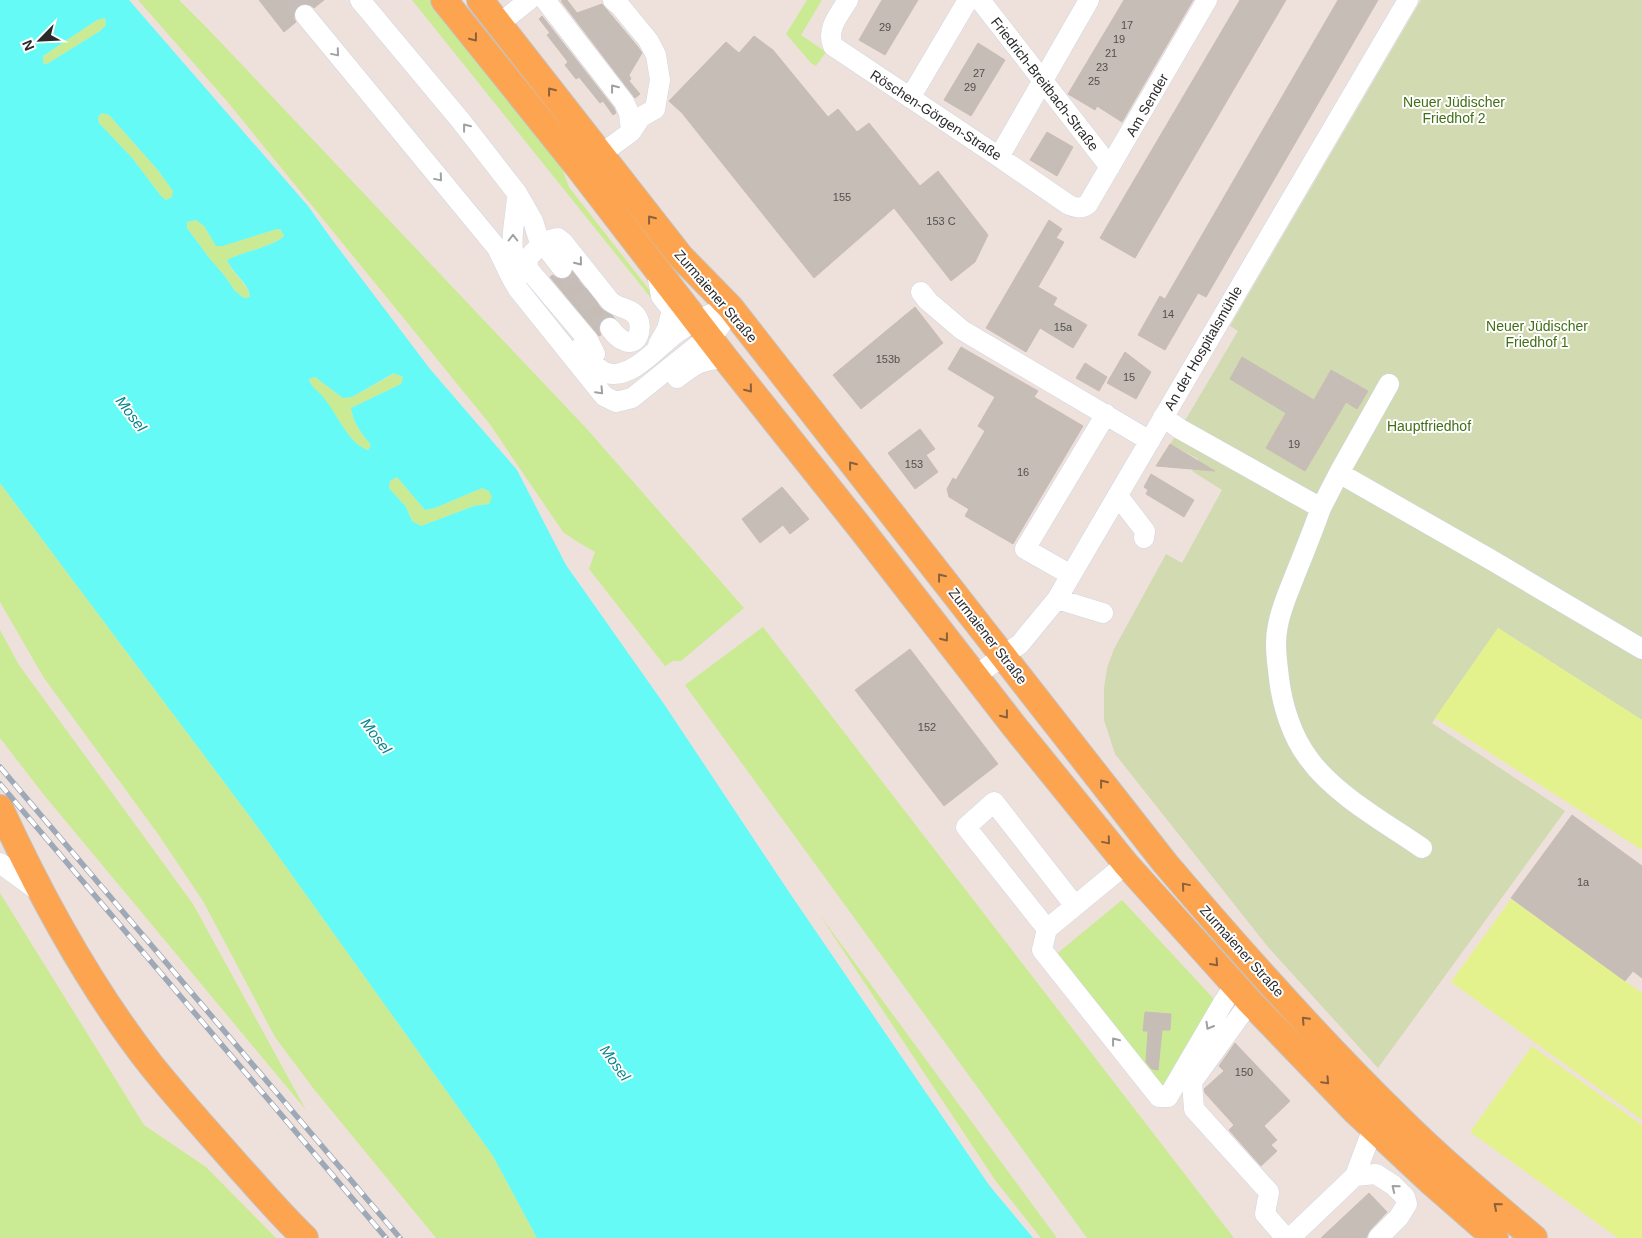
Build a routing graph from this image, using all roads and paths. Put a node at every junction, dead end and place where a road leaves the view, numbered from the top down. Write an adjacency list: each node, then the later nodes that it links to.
1 (360, 0): 21 (street, one-way to 1)
2 (444, 0): 25 (main road, Zurmaiener Straße, one-way to 25)
3 (480, 0): 14 (main road, Zurmaiener Straße)
4 (529, 0): 14 (street)
5 (545, 0): 17 (street, one-way to 5)
6 (613, 0): 17 (street)
7 (848, 0): 16 (street, Röschen-Görgen-Straße)
8 (968, 0): 16 (street)
9 (980, 0): 15 (street, Friedrich-Breitbach-Straße)
10 (1089, 0): 15 (street)
11 (1207, 0): 20 (street, Am Sender)
12 (1408, 0): 36 (street, An der Hospitalsmühle)
13 (305, 15): 34 (street, one-way to 34)
14 (498, 24): 18 (main road, Zurmaiener Straße, one-way to 14)
15 (1042, 81): 19 (street); 20 (street, Friedrich-Breitbach-Straße)
16 (910, 98): 19 (street, Röschen-Görgen-Straße)
17 (631, 132): 18 (street)
18 (601, 154): 27 (main road, Zurmaiener Straße, one-way to 18)
19 (999, 157): 22 (street, Röschen-Görgen-Straße)
20 (1110, 168): 22 (street, Am Sender)
21 (517, 193): 23 (street); 32 (street, one-way to 21)
22 (1083, 208)
23 (543, 244): 24 (street); 28 (street, one-way to 28); 32 (street)
24 (562, 268)
25 (656, 269): 29 (main road, Zurmaiener Straße); 30 (street)
26 (921, 292): 35 (street)
27 (730, 307): 29 (street); 46 (main road, Zurmaiener Straße, one-way to 27)
28 (610, 328)
29 (703, 328): 30 (street); 31 (main road, Zurmaiener Straße); 34 (street)
30 (653, 353): 32 (street)
31 (725, 358): 34 (street); 47 (main road, Zurmaiener Straße, one-way to 47)
32 (600, 369)
33 (1389, 384): 38 (street)
34 (627, 400)
35 (1106, 414): 37 (street); 42 (street)
36 (1163, 417): 37 (street, An der Hospitalsmühle); 40 (street)
37 (1150, 441): 39 (street, An der Hospitalsmühle)
38 (1339, 473): 40 (street); 45 (street)
39 (1118, 496): 41 (street); 42 (street, An der Hospitalsmühle)
40 (1322, 508): 51 (street)
41 (1144, 538)
42 (1071, 575): 43 (street, An der Hospitalsmühle)
43 (1057, 599): 44 (street); 46 (street, An der Hospitalsmühle)
44 (1103, 613)
45 (1642, 649)
46 (1004, 656): 47 (street, An der Hospitalsmühle); 48 (main road, Zurmaiener Straße)
47 (975, 676): 49 (main road, Zurmaiener Straße, one-way to 49)
48 (1072, 742): 49 (main road); 64 (main road, Zurmaiener Straße, one-way to 48)
49 (1043, 762): 53 (main road, Zurmaiener Straße, one-way to 53)
50 (2, 821): 54 (main road)
51 (1422, 848)
52 (0, 862): 54 (street)
53 (1126, 864): 55 (street); 57 (main road, Zurmaiener Straße, one-way to 57)
54 (45, 897): 60 (main road)
55 (1076, 906): 56 (street); 56 (street)
56 (1047, 929): 57 (street, one-way to 56)
57 (1242, 993): 58 (main road, Zurmaiener Straße, one-way to 58); 61 (street)
58 (1374, 1128): 59 (street); 63 (main road, Zurmaiener Straße)
59 (1355, 1176): 61 (street); 62 (street, one-way to 59)
60 (305, 1238)
61 (1288, 1238)
62 (1378, 1238)
63 (1495, 1238)
64 (1534, 1238)

